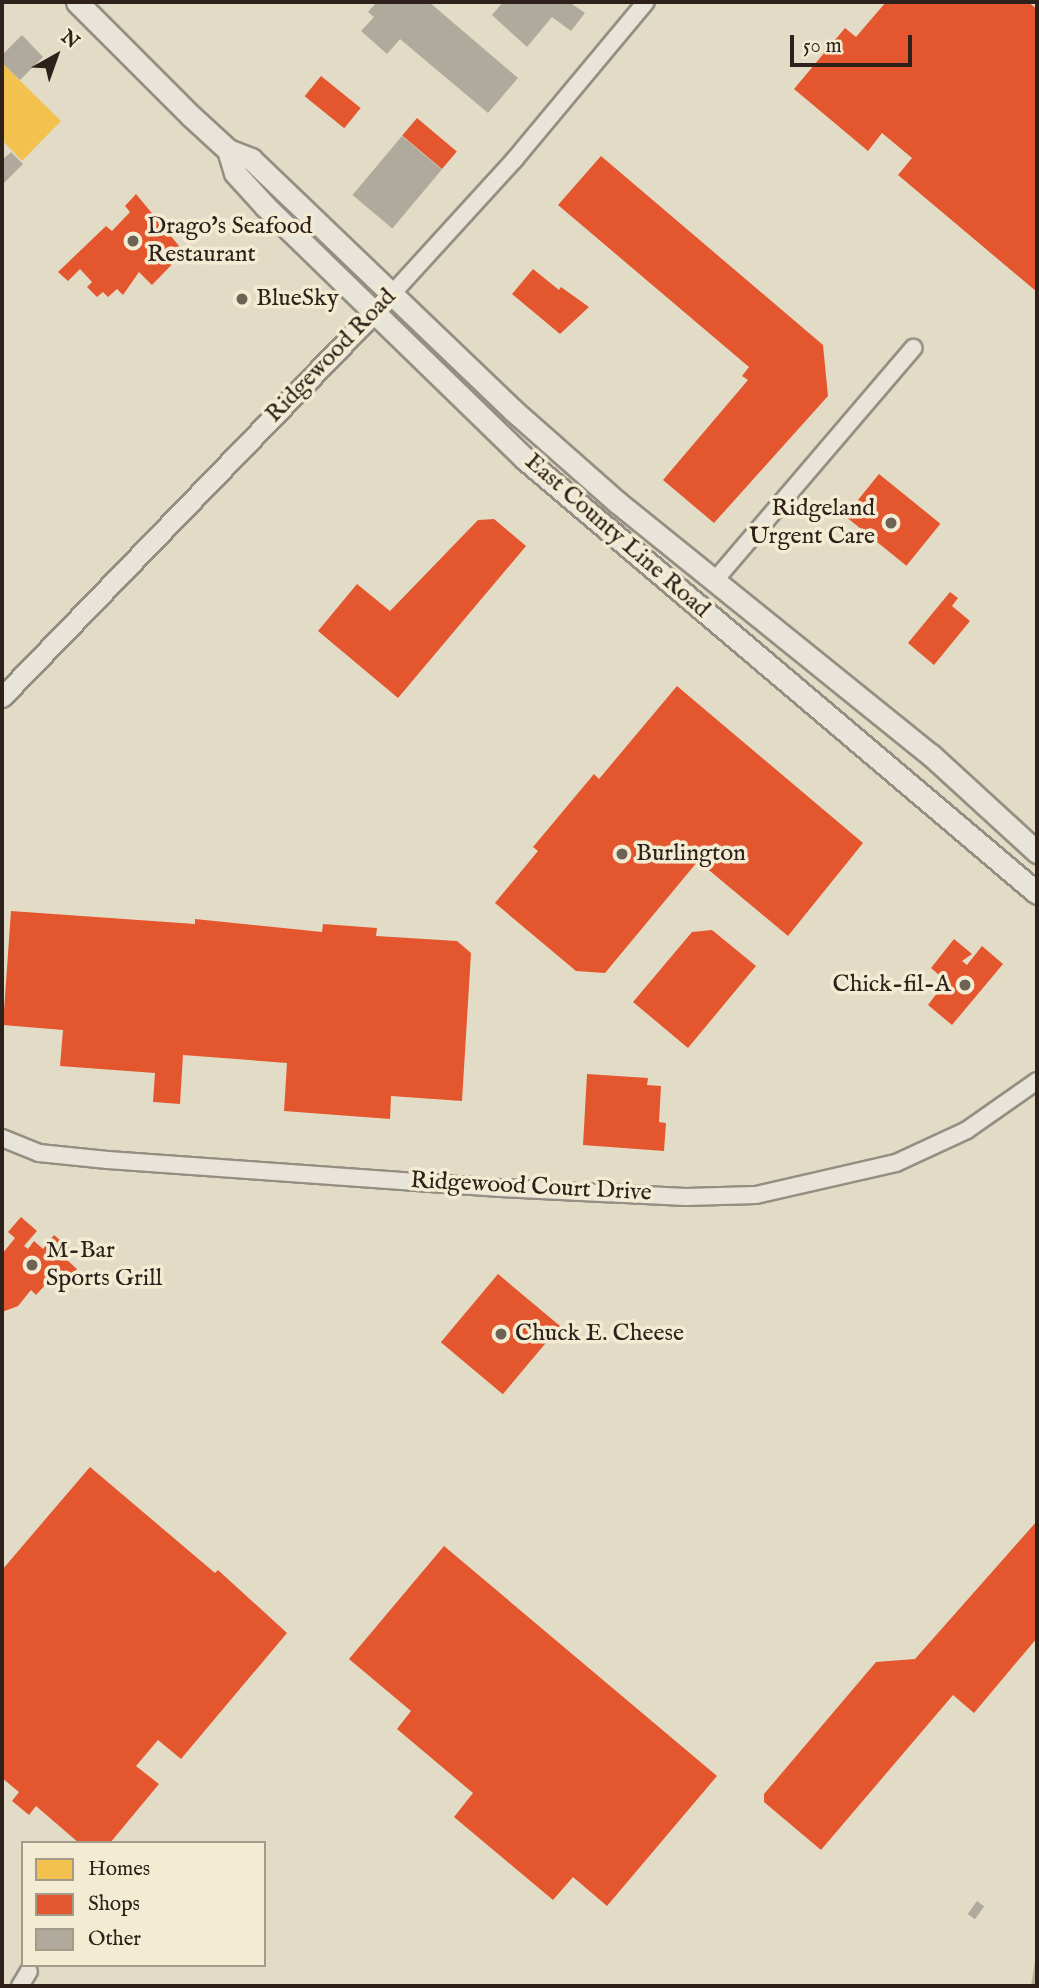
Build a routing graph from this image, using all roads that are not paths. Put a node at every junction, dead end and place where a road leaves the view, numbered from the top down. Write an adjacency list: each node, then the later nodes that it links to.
1 (77, 2): 3 (main road, East County Line Road)
2 (646, 2): 4 (street, Ridgewood Road)
3 (228, 150): 4 (main road, East County Line Road); 5 (main road, East County Line Road)
4 (391, 295): 5 (street, Ridgewood Road); 7 (main road, East County Line Road)
5 (373, 312): 8 (street, Ridgewood Road); 10 (main road, East County Line Road)
6 (913, 348): 7 (street)
7 (716, 579): 9 (main road, East County Line Road)
8 (2, 697)
9 (1037, 852)
10 (1037, 893)
11 (1037, 1081): 12 (street, Ridgewood Court Drive)
12 (2, 1138)
13 (29, 1970): 14 (street)
14 (20, 1986)

